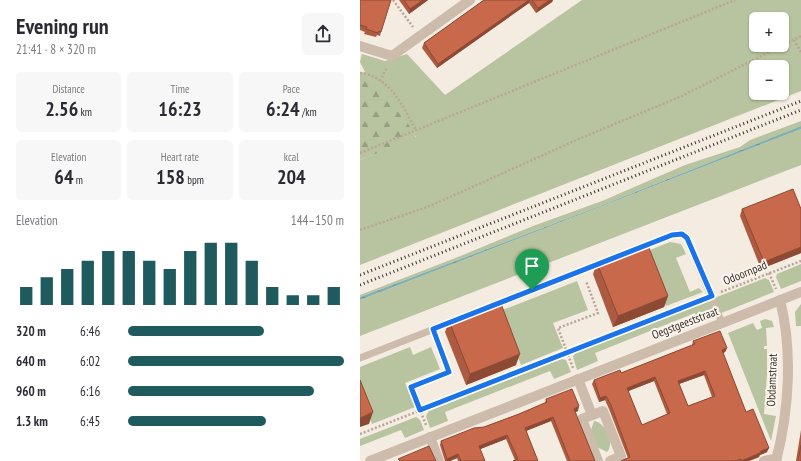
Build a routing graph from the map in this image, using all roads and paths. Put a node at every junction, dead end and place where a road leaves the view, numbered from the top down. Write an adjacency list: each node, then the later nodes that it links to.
1 (393, 0): 4 (path)
2 (470, 0): 4 (street)
3 (735, 0): 10 (path)
4 (419, 36): 7 (street)
5 (801, 36): 6 (path)
6 (794, 40): 8 (path); 12 (path)
7 (360, 46)
8 (801, 51)
9 (360, 73): 10 (path)
10 (416, 130): 11 (path)
11 (360, 152)
12 (360, 230)
13 (630, 252): 19 (lane)
14 (610, 260): 16 (lane)
15 (801, 261): 17 (path, Odoornpad)
16 (582, 271): 21 (lane); 25 (path)
17 (769, 273): 19 (path, Odoornpad); 20 (path)
18 (801, 292): 20 (street, Oegstgeeststraat)
19 (712, 296): 23 (lane); 25 (path, Odoornpad)
20 (780, 300): 23 (street, Oegstgeeststraat); 32 (street, Obdamstraat)
21 (485, 309)
22 (463, 318): 24 (lane)
23 (722, 323): 27 (street, Oegstgeeststraat)
24 (433, 329): 26 (lane); 28 (path)
25 (568, 353): 28 (path, Odoornpad)
26 (360, 358)
27 (578, 379): 29 (street); 31 (street, Oegstgeeststraat)
28 (420, 410): 30 (path, Odoornpad); 31 (path)
29 (592, 415): 35 (street); 36 (street)
30 (360, 434)
31 (430, 437): 33 (street, Oegstgeeststraat); 34 (street)
32 (776, 460): 37 (street)
33 (370, 461)
34 (439, 461)
35 (598, 461)
36 (609, 461)
37 (764, 461)

